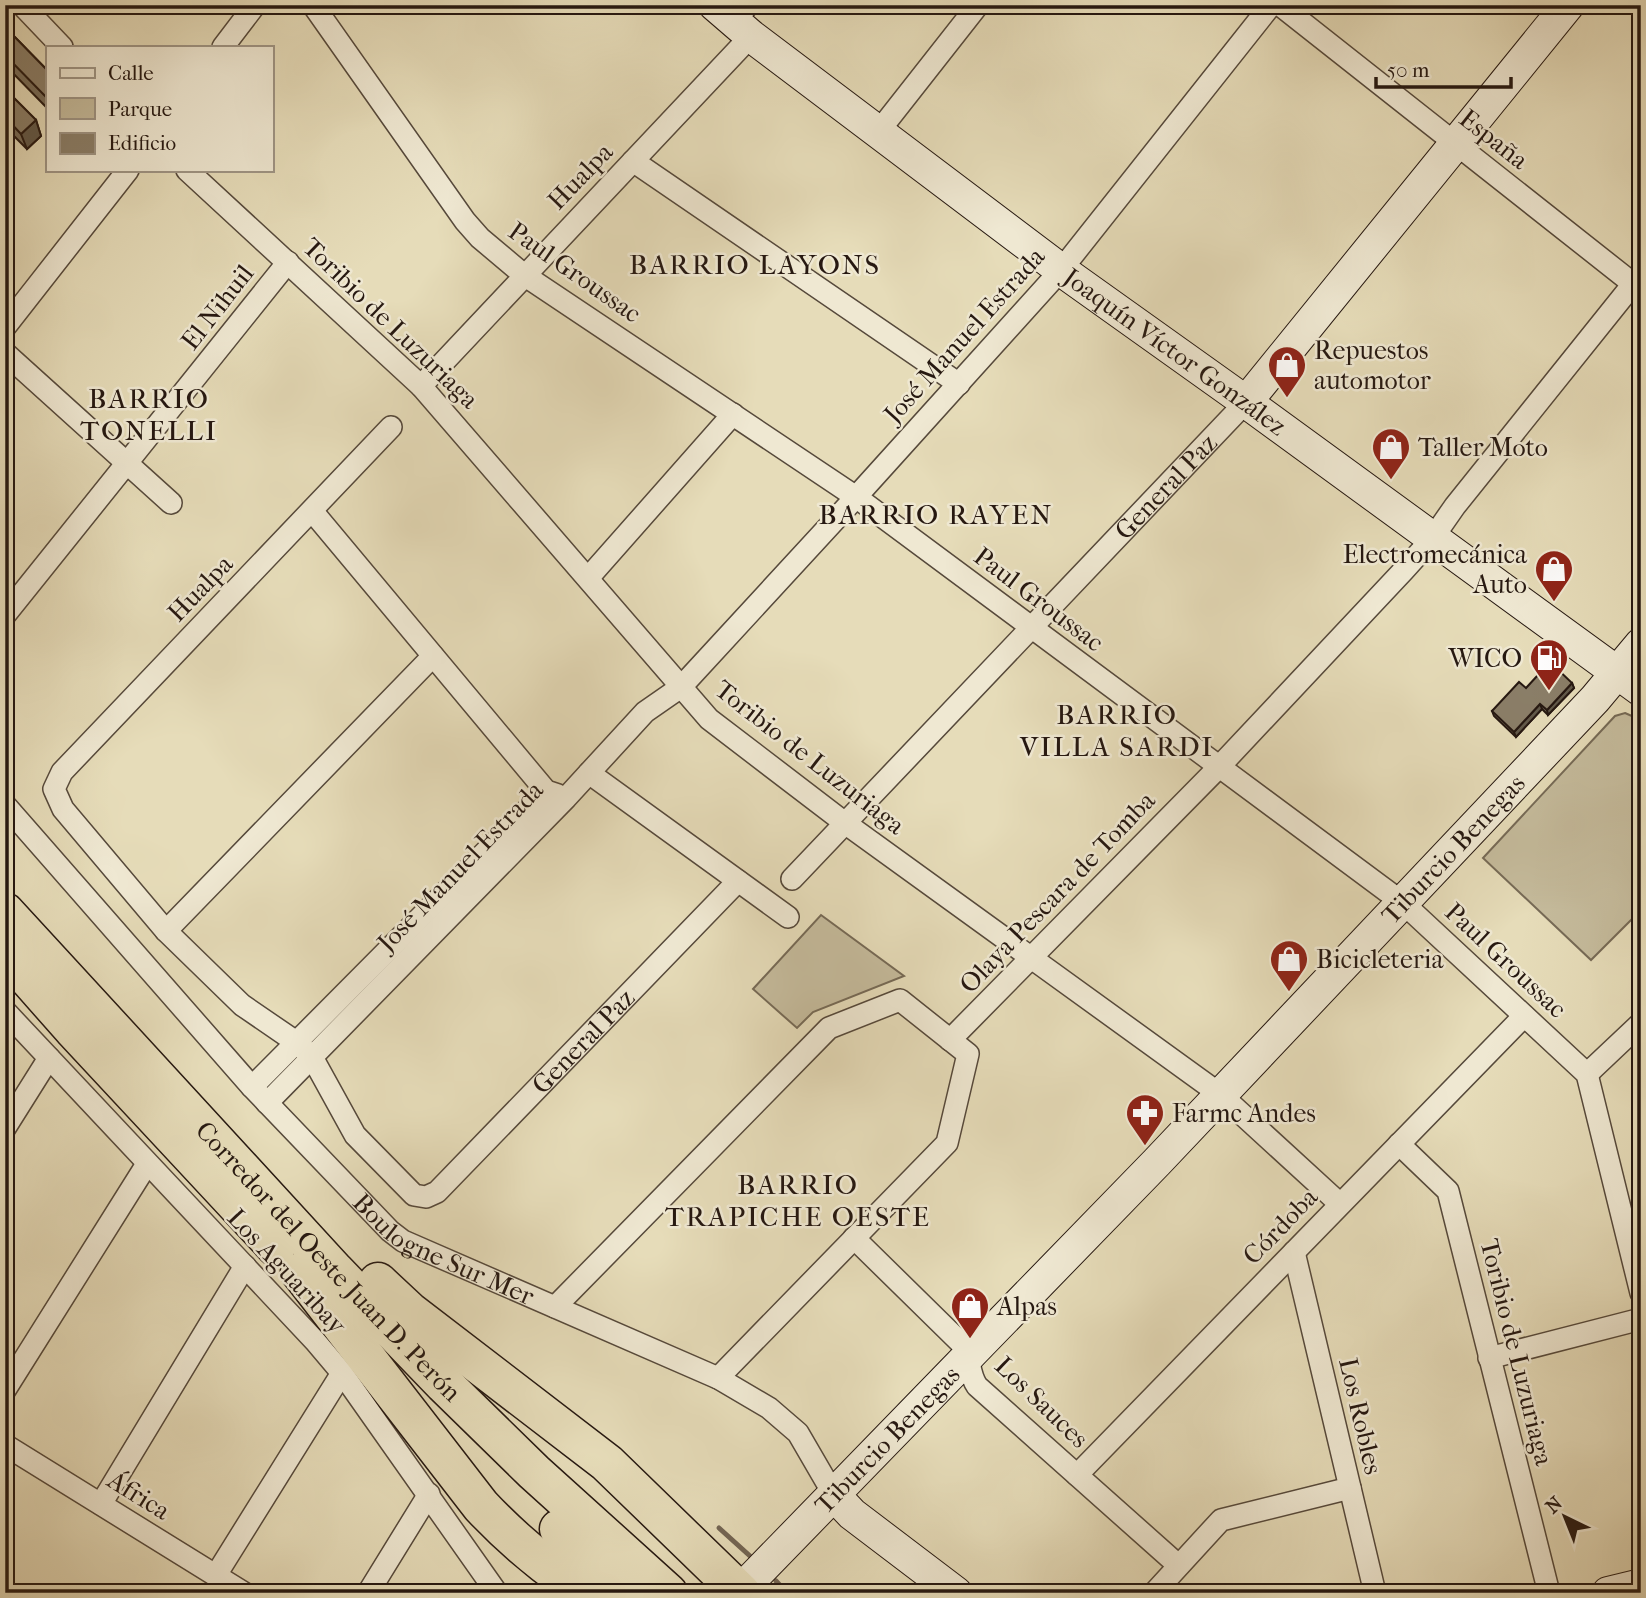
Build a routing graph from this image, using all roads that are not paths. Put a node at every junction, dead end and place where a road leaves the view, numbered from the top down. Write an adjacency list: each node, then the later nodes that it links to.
1 (22, 5): 9 (street)
2 (255, 5): 10 (street)
3 (313, 5): 18 (street, Paul Groussac)
4 (978, 5): 11 (street)
5 (1271, 5): 17 (street, José Manuel Estrada)
6 (1280, 5): 12 (street, España)
7 (1568, 5): 12 (main road, General Paz)
8 (737, 17): 11 (main road, Joaquín Víctor González); 13 (street, Hualpa)
9 (61, 46)
10 (224, 46)
11 (879, 131): 17 (main road, Joaquín Víctor González)
12 (1455, 145): 19 (street, España); 24 (main road, General Paz)
13 (633, 161): 18 (street, Hualpa); 22 (street)
14 (126, 172): 20 (street)
15 (189, 172): 16 (street, Toribio de Luzuriaga)
16 (288, 262): 23 (street, Toribio de Luzuriaga); 27 (street, El Nihuil)
17 (1061, 270): 22 (street, José Manuel Estrada); 24 (main road, Joaquín Víctor González)
18 (524, 275): 23 (street, Hualpa); 25 (street, Paul Groussac)
19 (1638, 283): 31 (street, Olaya Pescara de Tomba)
20 (5, 327)
21 (5, 353): 27 (street)
22 (959, 384): 28 (street, José Manuel Estrada)
23 (421, 386): 32 (street, Toribio de Luzuriaga)
24 (1247, 402): 31 (main road, Joaquín Víctor González); 34 (street, General Paz)
25 (733, 414): 28 (street, Paul Groussac); 32 (street)
26 (391, 427): 30 (street, Hualpa)
27 (128, 464): 29 (street); 33 (street, El Nihuil)
28 (856, 497): 34 (street, Paul Groussac); 38 (street, José Manuel Estrada)
29 (171, 503)
30 (313, 512): 36 (street); 49 (street, Hualpa)
31 (1432, 538): 37 (main road, Joaquín Víctor González); 39 (street, Olaya Pescara de Tomba)
32 (589, 577): 38 (street, Toribio de Luzuriaga)
33 (5, 615)
34 (1031, 628): 39 (street, Paul Groussac); 43 (street, General Paz)
35 (1641, 644): 37 (main road, Tiburcio Benegas)
36 (433, 656): 41 (street); 49 (street)
37 (1629, 681): 46 (main road, Tiburcio Benegas)
38 (681, 687): 40 (street, José Manuel Estrada); 43 (street, Toribio de Luzuriaga)
39 (1218, 768): 46 (street, Paul Groussac); 51 (street, Olaya Pescara de Tomba)
40 (589, 773): 41 (street, José Manuel Estrada); 45 (street)
41 (556, 794): 56 (street, José Manuel Estrada); 57 (street, José Manuel Estrada)
42 (5, 805): 60 (street, Boulogne Sur Mer)
43 (845, 823): 44 (street, General Paz); 51 (street, Toribio de Luzuriaga)
44 (792, 879)
45 (737, 881): 48 (street); 57 (street, General Paz)
46 (1403, 903): 53 (street, Paul Groussac); 61 (main road, Tiburcio Benegas)
47 (5, 912): 65 (highway, Corredor del Oeste Juan D. Perón)
48 (788, 918)
49 (166, 931): 56 (street)
50 (5, 952): 72 (highway, Corredor del Oeste Juan D. Perón)
51 (1031, 959): 55 (street, Olaya Pescara de Tomba); 61 (street, Toribio de Luzuriaga)
52 (5, 1010): 58 (street, Los Aguaribay)
53 (1524, 1016): 59 (street, Paul Groussac); 64 (street, Córdoba)
54 (1641, 1023): 59 (street)
55 (950, 1040): 69 (street); 74 (street)
56 (296, 1042): 57 (street); 60 (street, José Manuel Estrada)
57 (312, 1057): 62 (street, José Manuel Estrada)
58 (49, 1058): 63 (street); 66 (street, Los Aguaribay)
59 (1587, 1074): 68 (street)
60 (252, 1087): 62 (street, Boulogne Sur Mer)
61 (1221, 1096): 67 (street, Toribio de Luzuriaga); 76 (main road, Tiburcio Benegas)
62 (267, 1103): 74 (street, Boulogne Sur Mer)
63 (5, 1128)
64 (1399, 1144): 67 (street, Córdoba); 77 (street, Toribio de Luzuriaga)
65 (230, 1157): 90 (highway); 96 (highway, Corredor del Oeste Juan D. Perón)
66 (147, 1164): 71 (street, Los Aguaribay); 80 (street)
67 (1340, 1204): 70 (street, Córdoba)
68 (1634, 1233): 73 (street)
69 (854, 1238): 76 (street, Los Sauces); 79 (street)
70 (1294, 1252): 82 (street, Córdoba); 83 (street, Los Robles)
71 (245, 1266): 78 (street, Los Aguaribay); 86 (street)
72 (300, 1272): 94 (highway); 95 (highway, Corredor del Oeste Juan D. Perón)
73 (1641, 1293)
74 (555, 1307): 79 (street, Boulogne Sur Mer)
75 (1641, 1319): 77 (street)
76 (969, 1357): 82 (street, Los Sauces); 85 (main road, Tiburcio Benegas)
77 (1489, 1358): 100 (street, Toribio de Luzuriaga)
78 (342, 1373): 84 (street, Los Aguaribay); 88 (street)
79 (718, 1378): 85 (street, Boulogne Sur Mer)
80 (5, 1390)
81 (5, 1445): 86 (street, África)
82 (1077, 1475): 87 (street, Los Sauces)
83 (1350, 1488): 87 (street); 99 (street, Los Robles)
84 (429, 1494): 92 (street); 93 (street, Los Aguaribay)
85 (834, 1495): 90 (main road, Tiburcio Benegas); 97 (main road, Boulogne Sur Mer)
86 (101, 1504): 88 (street, África)
87 (1178, 1565): 98 (street)
88 (216, 1575): 91 (street, África)
89 (1641, 1585): 101 (main road)
90 (739, 1592)
91 (244, 1593)
92 (368, 1593)
93 (498, 1593)
94 (585, 1593)
95 (628, 1593)
96 (668, 1593)
97 (956, 1593)
98 (1154, 1593)
99 (1374, 1593)
100 (1549, 1593)
101 (1608, 1593)

